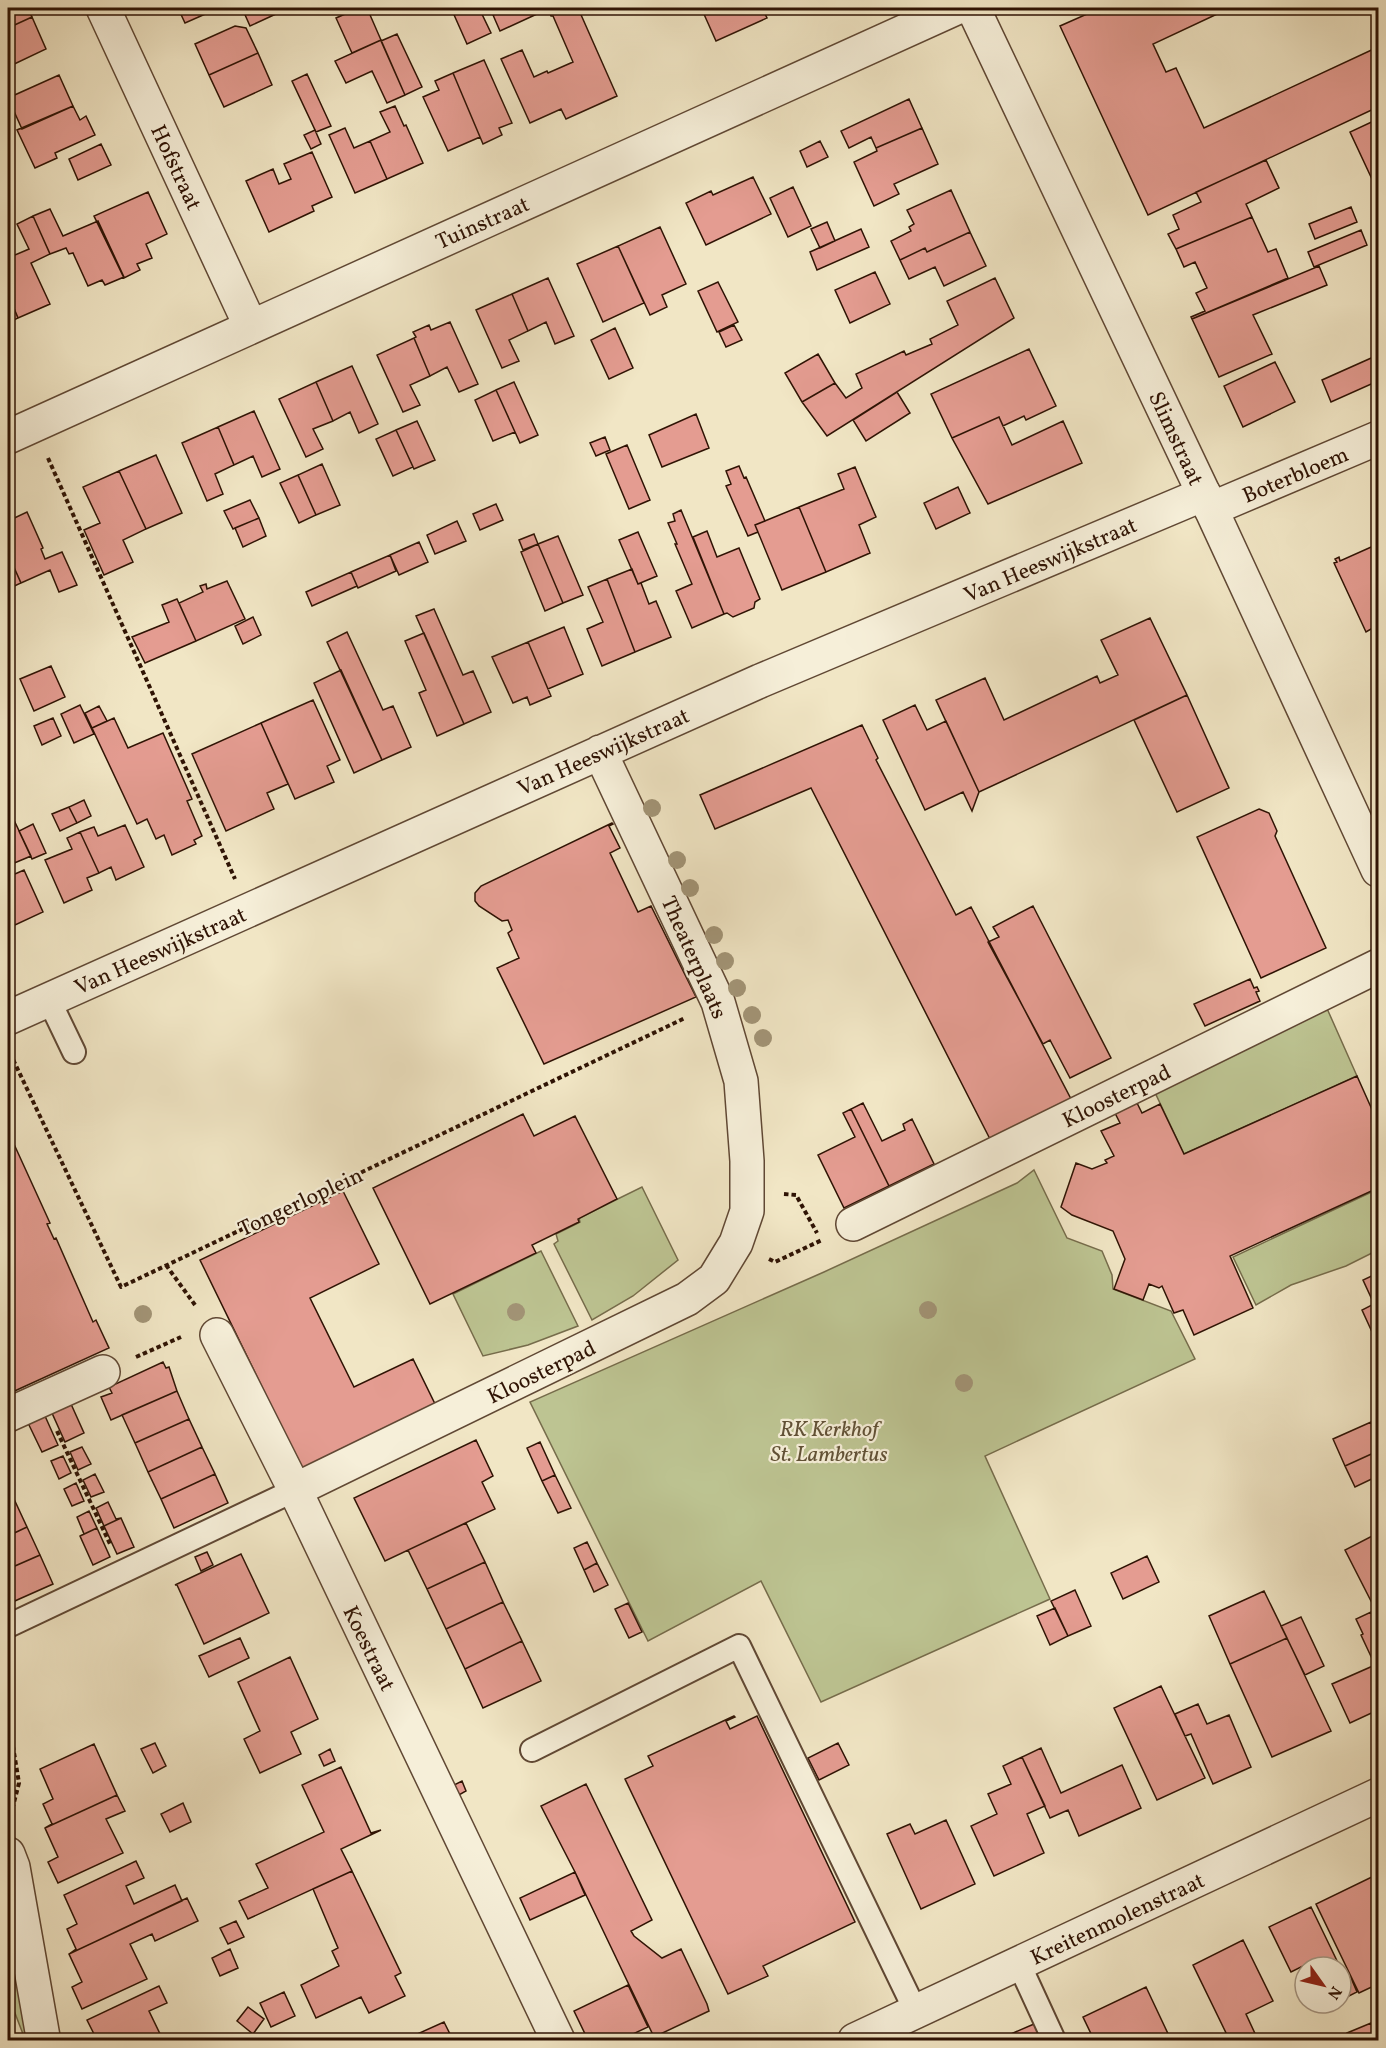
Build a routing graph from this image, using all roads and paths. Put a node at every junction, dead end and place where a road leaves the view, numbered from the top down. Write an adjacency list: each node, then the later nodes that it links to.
1 (103, 8): 4 (street, Hofstraat)
2 (956, 8): 4 (street, Tuinstraat)
3 (973, 8): 7 (street, Slimstraat)
4 (251, 327): 5 (street, Tuinstraat)
5 (20, 431): 10 (path)
6 (1378, 438): 7 (street, Boterbloem)
7 (1207, 502): 8 (street, Van Heeswijkstraat); 9 (street, Slimstraat)
8 (600, 752): 10 (street, Van Heeswijkstraat); 13 (street, Theaterplaats)
9 (1378, 870)
10 (249, 910): 12 (street, Van Heeswijkstraat)
11 (1378, 966): 18 (street, Kloosterpad)
12 (49, 1000): 14 (street, Van Heeswijkstraat); 16 (lane)
13 (718, 1002): 17 (street, Theaterplaats); 21 (path, Tongerloplein)
14 (8, 1018)
15 (8, 1047): 21 (path, Tongerloplein)
16 (74, 1052)
17 (747, 1202): 19 (path); 20 (street, Kloosterpad)
18 (853, 1224): 19 (path)
19 (821, 1240): 20 (path)
20 (736, 1243): 26 (street, Kloosterpad)
21 (166, 1265): 22 (path)
22 (213, 1330): 23 (path); 26 (street, Koestraat)
23 (103, 1372): 24 (street)
24 (42, 1399): 25 (street); 27 (path)
25 (8, 1415)
26 (295, 1490): 27 (lane); 37 (street, Koestraat)
27 (123, 1572): 28 (lane)
28 (8, 1626)
29 (8, 1716): 32 (path)
30 (532, 1750): 35 (lane)
31 (1378, 1795): 34 (street, Kreitenmolenstraat)
32 (10, 1821)
33 (8, 1854): 36 (street)
34 (1019, 1964): 35 (street, Kreitenmolenstraat); 39 (lane)
35 (916, 2012): 38 (street, Kreitenmolenstraat)
36 (42, 2040)
37 (558, 2040)
38 (855, 2040)
39 (1054, 2040)

